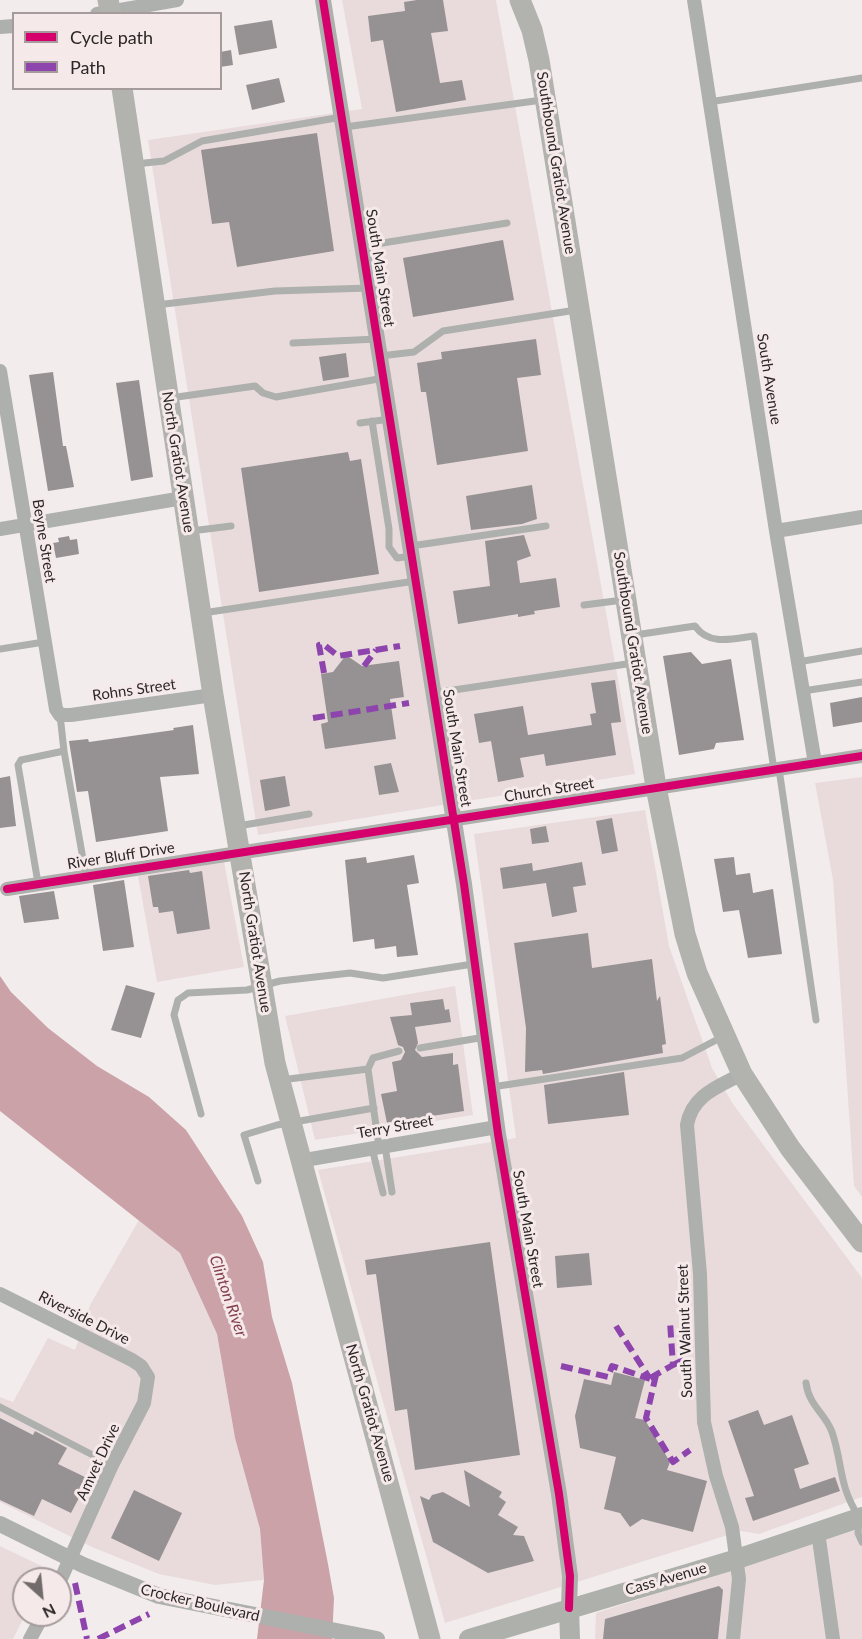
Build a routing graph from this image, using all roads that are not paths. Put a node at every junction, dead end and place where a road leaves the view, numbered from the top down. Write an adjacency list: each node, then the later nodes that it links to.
1 (177, 0): 5 (street)
2 (323, 0): 10 (street, South Main Street)
3 (520, 0): 8 (main road, Southbound Gratiot Avenue)
4 (694, 0): 9 (street, South Avenue)
5 (107, 10)
6 (862, 78): 9 (lane)
7 (122, 90): 11 (main road, North Gratiot Avenue)
8 (545, 100): 10 (lane); 16 (main road, Southbound Gratiot Avenue)
9 (709, 102): 32 (street, South Avenue)
10 (343, 122): 11 (lane); 13 (street, South Main Street)
11 (133, 164): 15 (main road, North Gratiot Avenue)
12 (507, 223): 13 (lane)
13 (362, 246): 14 (street, South Main Street)
14 (369, 288): 15 (lane); 17 (street, South Main Street)
15 (154, 305): 22 (main road, North Gratiot Avenue)
16 (579, 309): 19 (lane); 36 (main road, Southbound Gratiot Avenue)
17 (377, 339): 18 (lane); 19 (street, South Main Street)
18 (293, 343)
19 (380, 356): 21 (street, South Main Street)
20 (0, 371): 28 (street, Beyne Street)
21 (384, 378): 22 (lane); 23 (street, South Main Street)
22 (168, 398): 26 (main road, North Gratiot Avenue)
23 (390, 418): 24 (lane); 34 (street, South Main Street)
24 (372, 421): 25 (lane); 34 (lane)
25 (360, 423)
26 (183, 498): 28 (street); 33 (main road, North Gratiot Avenue)
27 (862, 517): 32 (street)
28 (24, 525): 31 (street); 40 (street, Beyne Street)
29 (231, 525): 33 (lane)
30 (546, 526): 34 (lane)
31 (0, 529)
32 (776, 531): 43 (street, South Avenue)
33 (189, 532): 38 (main road, North Gratiot Avenue)
34 (411, 551): 35 (street, South Main Street)
35 (416, 581): 38 (lane); 47 (street, South Main Street)
36 (626, 600): 37 (lane); 39 (main road, Southbound Gratiot Avenue)
37 (584, 605)
38 (201, 613): 48 (main road, North Gratiot Avenue)
39 (632, 636): 44 (main road, Southbound Gratiot Avenue); 53 (lane)
40 (44, 642): 41 (lane); 49 (street, Beyne Street)
41 (0, 649)
42 (862, 651): 43 (lane)
43 (798, 662): 46 (street, South Avenue)
44 (636, 663): 47 (lane); 54 (main road, Southbound Gratiot Avenue)
45 (862, 682): 46 (lane)
46 (803, 691): 52 (street, South Avenue)
47 (434, 693): 56 (street, South Main Street)
48 (213, 695): 49 (street, Rohns Street); 57 (main road, North Gratiot Avenue)
49 (60, 715): 50 (lane)
50 (64, 751): 59 (lane); 60 (lane)
51 (862, 756): 52 (street, Church Street)
52 (815, 764): 53 (street, Church Street)
53 (777, 770): 54 (street, Church Street); 64 (lane)
54 (656, 787): 56 (street, Church Street); 65 (main road, Southbound Gratiot Avenue)
55 (309, 814): 57 (lane)
56 (454, 818): 58 (street, Church Street); 62 (street, South Main Street)
57 (236, 826): 58 (main road, North Gratiot Avenue)
58 (240, 852): 59 (street, River Bluff Drive); 63 (main road, North Gratiot Avenue)
59 (86, 876): 60 (street, River Bluff Drive)
60 (38, 883): 61 (street, River Bluff Drive)
61 (7, 889)
62 (476, 964): 63 (lane); 66 (street, South Main Street)
63 (262, 987): 71 (main road, North Gratiot Avenue); 74 (lane)
64 (816, 1020)
65 (724, 1036): 70 (main road, Southbound Gratiot Avenue); 72 (lane)
66 (485, 1037): 67 (lane); 72 (street, South Main Street)
67 (420, 1048)
68 (399, 1051): 69 (lane)
69 (368, 1069): 71 (lane); 73 (lane)
70 (742, 1074): 82 (main road, Southbound Gratiot Avenue); 93 (street, South Walnut Street)
71 (279, 1080): 75 (main road, North Gratiot Avenue)
72 (492, 1087): 76 (street, South Main Street)
73 (374, 1108): 75 (lane); 77 (lane)
74 (201, 1114)
75 (290, 1122): 78 (main road, North Gratiot Avenue); 79 (lane)
76 (497, 1127): 77 (street, Terry Street); 95 (street, South Main Street)
77 (379, 1147): 78 (street, Terry Street); 80 (lane); 81 (lane)
78 (299, 1161): 97 (main road, North Gratiot Avenue)
79 (258, 1181)
80 (392, 1192)
81 (383, 1193)
82 (862, 1242)
83 (0, 1294): 84 (street, Riverside Drive)
84 (148, 1377): 87 (street, Amvet Drive)
85 (806, 1383): 88 (lane)
86 (0, 1407): 87 (lane)
87 (112, 1465): 92 (street, Amvet Drive)
88 (861, 1518): 90 (main road, Cass Avenue); 91 (lane)
89 (0, 1524): 92 (street, Crocker Boulevard)
90 (818, 1532): 93 (main road, Cass Avenue); 101 (street)
91 (862, 1542)
92 (71, 1559): 94 (street, Amvet Drive); 96 (street, Crocker Boulevard)
93 (737, 1559): 95 (main road, Cass Avenue); 100 (street, South Walnut Street)
94 (67, 1567)
95 (569, 1608): 98 (main road, Cass Avenue); 99 (main road)
96 (377, 1639)
97 (430, 1639)
98 (469, 1639)
99 (570, 1639)
100 (733, 1639)
101 (833, 1639)

